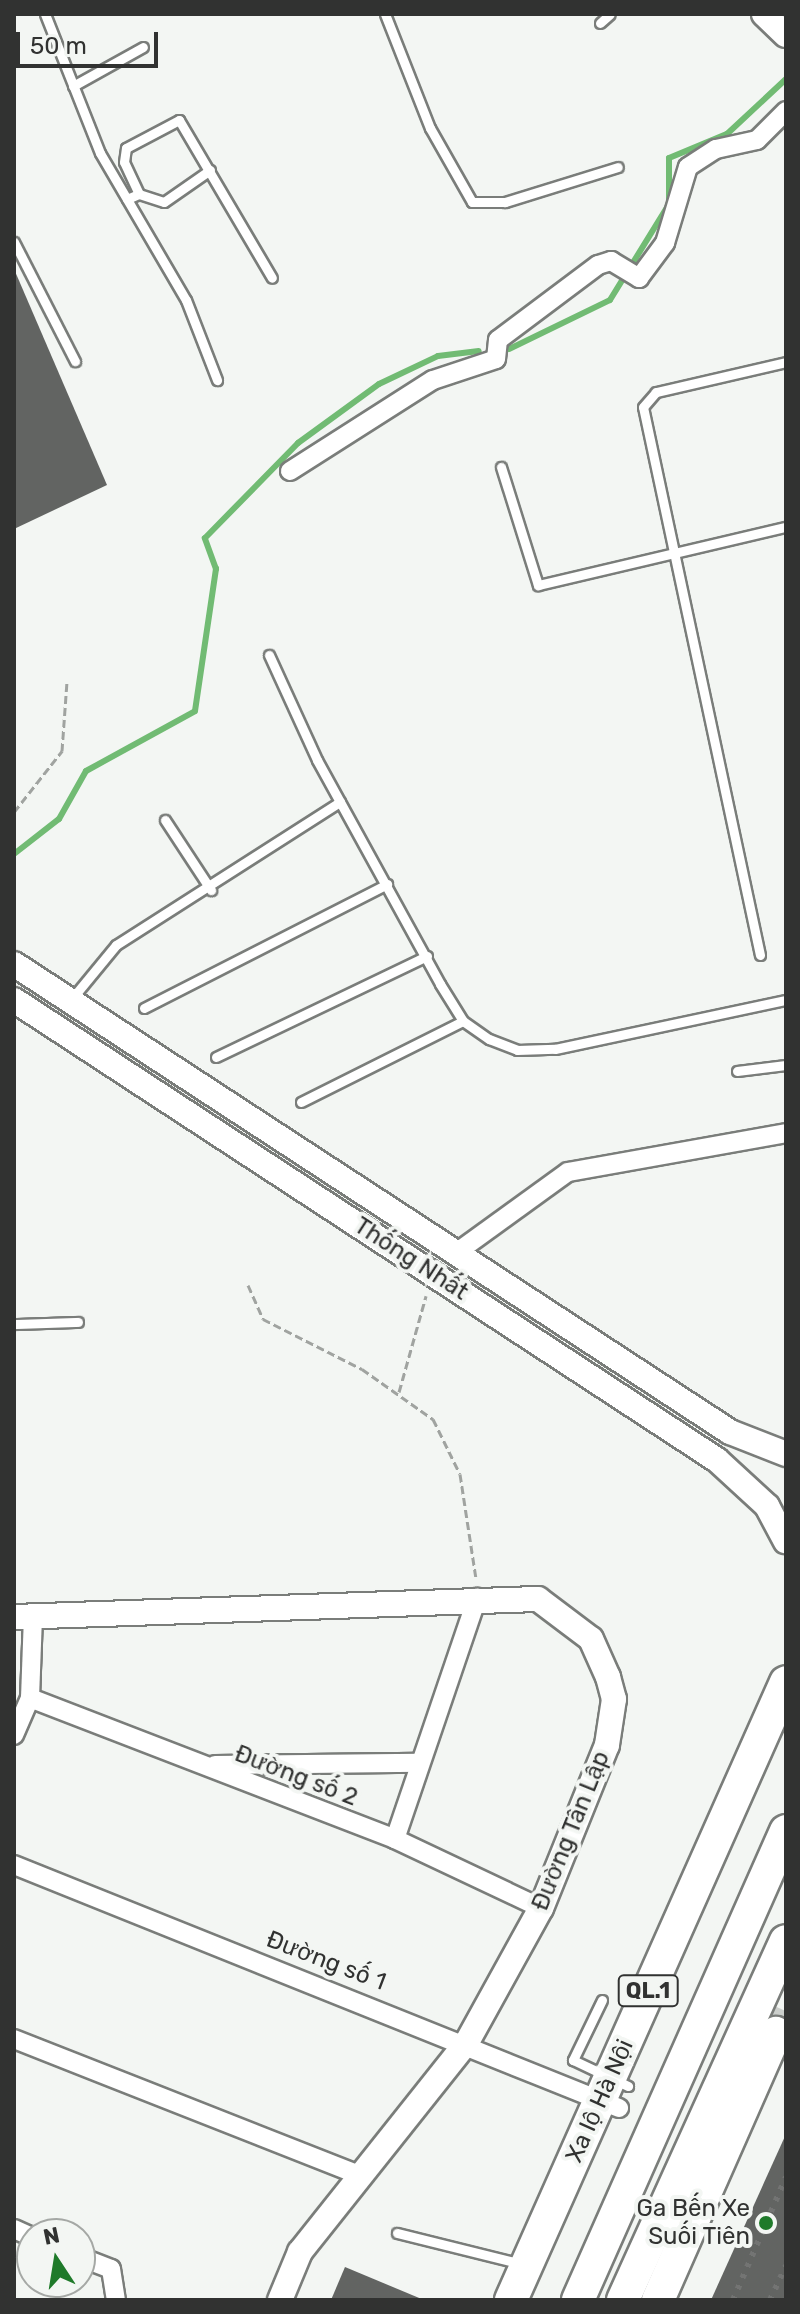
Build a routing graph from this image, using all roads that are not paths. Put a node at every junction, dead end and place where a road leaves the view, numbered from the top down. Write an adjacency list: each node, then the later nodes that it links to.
1 (45, 14): 8 (lane)
2 (385, 14): 10 (lane)
3 (610, 14): 5 (lane)
4 (764, 14): 6 (main road)
5 (600, 23)
6 (786, 35)
7 (143, 47): 8 (lane)
8 (73, 86): 13 (lane)
9 (786, 111): 20 (street)
10 (618, 167)
11 (210, 170): 12 (lane); 12 (lane); 15 (lane)
12 (139, 194): 13 (lane)
13 (127, 199): 18 (lane)
14 (14, 242): 16 (lane)
15 (272, 278)
16 (75, 361)
17 (786, 362): 22 (lane)
18 (217, 380)
19 (501, 467): 22 (lane)
20 (290, 471)
21 (786, 527): 22 (lane)
22 (676, 553): 28 (lane)
23 (269, 655): 24 (lane)
24 (340, 802): 26 (lane); 27 (lane)
25 (165, 820): 27 (lane)
26 (387, 884): 29 (lane); 34 (lane)
27 (211, 890): 33 (lane)
28 (760, 955)
29 (427, 956): 35 (lane); 36 (lane)
30 (14, 964): 33 (main road, Thống Nhất)
31 (14, 1000): 46 (main road, Thống Nhất)
32 (786, 1000): 35 (lane)
33 (70, 1001): 41 (main road, Thống Nhất)
34 (144, 1008)
35 (463, 1021): 39 (lane)
36 (216, 1057)
37 (786, 1065): 38 (lane)
38 (737, 1071)
39 (301, 1102)
40 (786, 1133): 41 (street)
41 (456, 1253): 44 (main road, Thống Nhất)
42 (78, 1322): 43 (lane)
43 (14, 1324)
44 (730, 1432): 45 (main road, Thống Nhất); 46 (main road)
45 (786, 1454)
46 (717, 1460): 47 (main road, Thống Nhất)
47 (786, 1541)
48 (477, 1598): 49 (main road, Đường Tân Lập); 54 (street); 60 (main road, Đường Tân Lập)
49 (24, 1617): 51 (street)
50 (786, 1682): 58 (highway, Xa lộ Hà Nội / QL.1)
51 (30, 1698): 53 (street); 55 (street, Đường số 2)
52 (786, 1722): 58 (highway, Xa lộ Hà Nội / QL.1)
53 (14, 1735)
54 (420, 1763): 55 (street); 57 (street)
55 (204, 1766): 57 (street, Đường số 2)
56 (786, 1831): 76 (highway, QL.1)
57 (395, 1839): 60 (street, Đường số 2)
58 (724, 1843): 67 (highway, Xa lộ Hà Nội / QL.1)
59 (14, 1865): 65 (street, Đường số 1)
60 (541, 1908): 65 (main road, Đường Tân Lập)
61 (784, 1952): 77 (highway)
62 (602, 2000): 67 (lane)
63 (776, 2033): 78 (highway)
64 (14, 2039): 68 (street)
65 (467, 2042): 67 (street, Đường số 1); 68 (main road, Đường Tân Lập)
66 (786, 2064): 79 (highway)
67 (614, 2093): 71 (highway, Xa lộ Hà Nội / QL.1); 75 (highway, Xa lộ Hà Nội / QL.1)
68 (360, 2175): 73 (main road, Đường Tân Lập)
69 (397, 2233): 71 (lane)
70 (96, 2263): 72 (street)
71 (527, 2265): 74 (highway, Xa lộ Hà Nội / QL.1)
72 (116, 2300)
73 (280, 2300)
74 (511, 2300)
75 (535, 2300)
76 (578, 2300)
77 (623, 2300)
78 (658, 2300)
79 (680, 2300)

